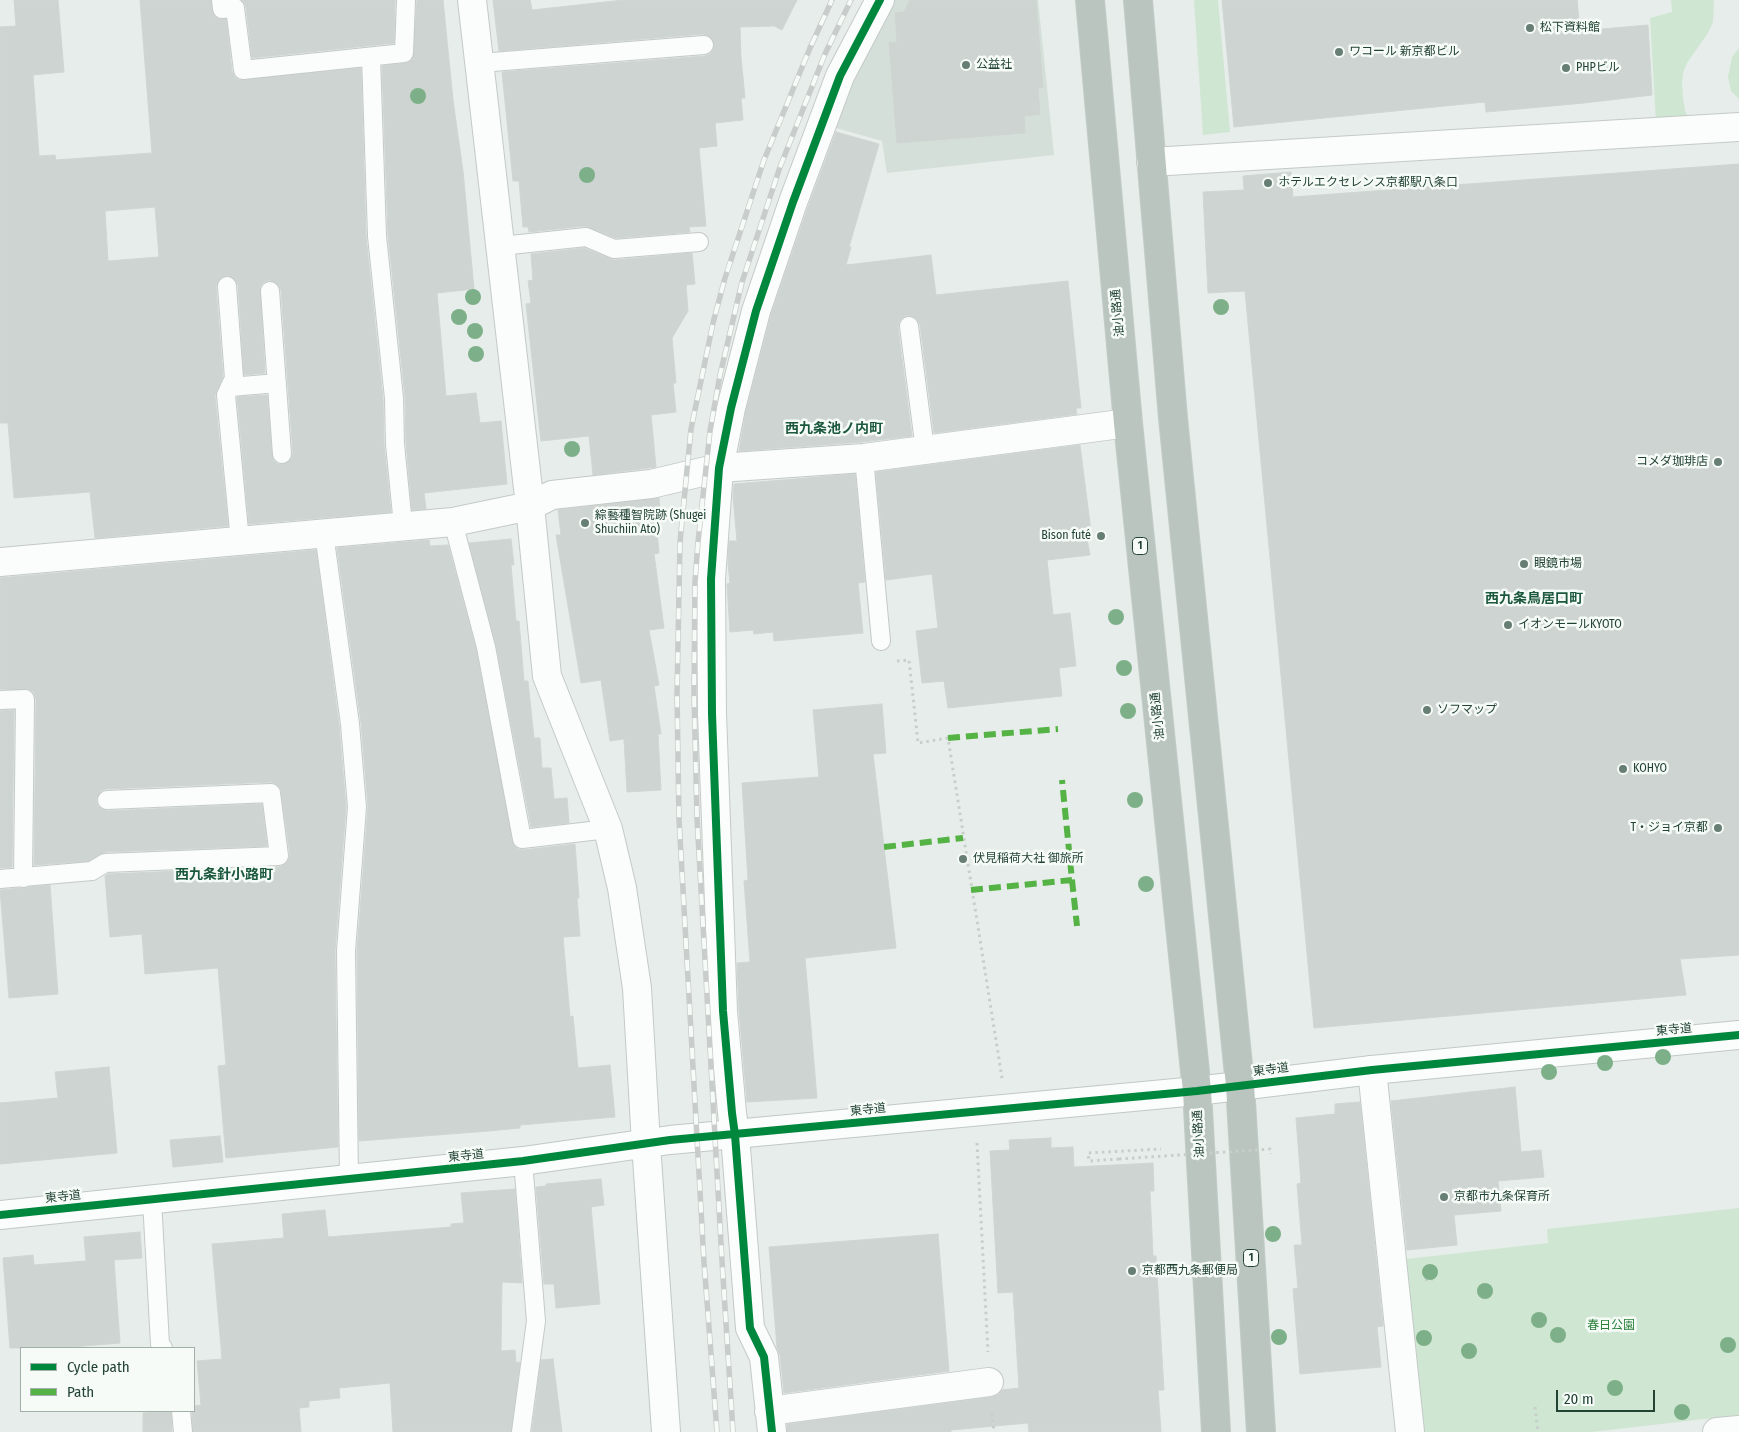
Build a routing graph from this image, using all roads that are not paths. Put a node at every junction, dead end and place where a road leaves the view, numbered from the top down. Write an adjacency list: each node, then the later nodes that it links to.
1 (221, 0): 8 (lane)
2 (406, 0): 8 (lane)
3 (472, 0): 9 (street)
4 (880, 0): 23 (street)
5 (1090, 0): 19 (highway, 油小路通 / 1)
6 (1138, 0): 11 (highway, 1)
7 (704, 45): 9 (lane)
8 (371, 57): 26 (lane)
9 (480, 63): 13 (street)
10 (1739, 126): 11 (street)
11 (1151, 162): 38 (highway, 1)
12 (699, 242): 13 (lane)
13 (501, 246): 24 (street)
14 (228, 286): 18 (lane)
15 (270, 291): 17 (lane)
16 (909, 326): 20 (lane)
17 (277, 383): 18 (lane); 21 (lane)
18 (230, 387): 28 (lane)
19 (1128, 423): 20 (street); 39 (highway, 油小路通 / 1)
20 (925, 450): 22 (street)
21 (282, 454)
22 (864, 458): 23 (street); 30 (lane)
23 (719, 468): 24 (street); 40 (street)
24 (530, 506): 25 (street); 33 (street)
25 (453, 522): 26 (street); 33 (lane)
26 (403, 526): 27 (street)
27 (324, 533): 28 (street); 43 (lane)
28 (240, 541): 29 (street)
29 (0, 562)
30 (881, 641)
31 (0, 700): 34 (lane)
32 (107, 800): 34 (lane)
33 (608, 829): 41 (street)
34 (23, 878): 35 (lane)
35 (0, 879)
36 (1739, 1035): 37 (street, 東寺道)
37 (1372, 1070): 38 (street, 東寺道); 56 (street)
38 (1240, 1085): 39 (street, 東寺道); 55 (highway, 1)
39 (1197, 1091): 40 (street, 東寺道); 54 (highway, 油小路通 / 1)
40 (735, 1135): 41 (street, 東寺道); 49 (street)
41 (646, 1144): 42 (street, 東寺道); 53 (street)
42 (523, 1161): 43 (street, 東寺道); 52 (lane)
43 (349, 1180): 44 (street, 東寺道)
44 (152, 1200): 45 (street, 東寺道); 46 (lane)
45 (0, 1215)
46 (162, 1347)
47 (990, 1382): 49 (street)
48 (181, 1412): 51 (lane)
49 (770, 1421)
50 (1739, 1430): 57 (street)
51 (183, 1432)
52 (521, 1432)
53 (666, 1432)
54 (1216, 1432)
55 (1261, 1432)
56 (1410, 1432)
57 (1717, 1432)

